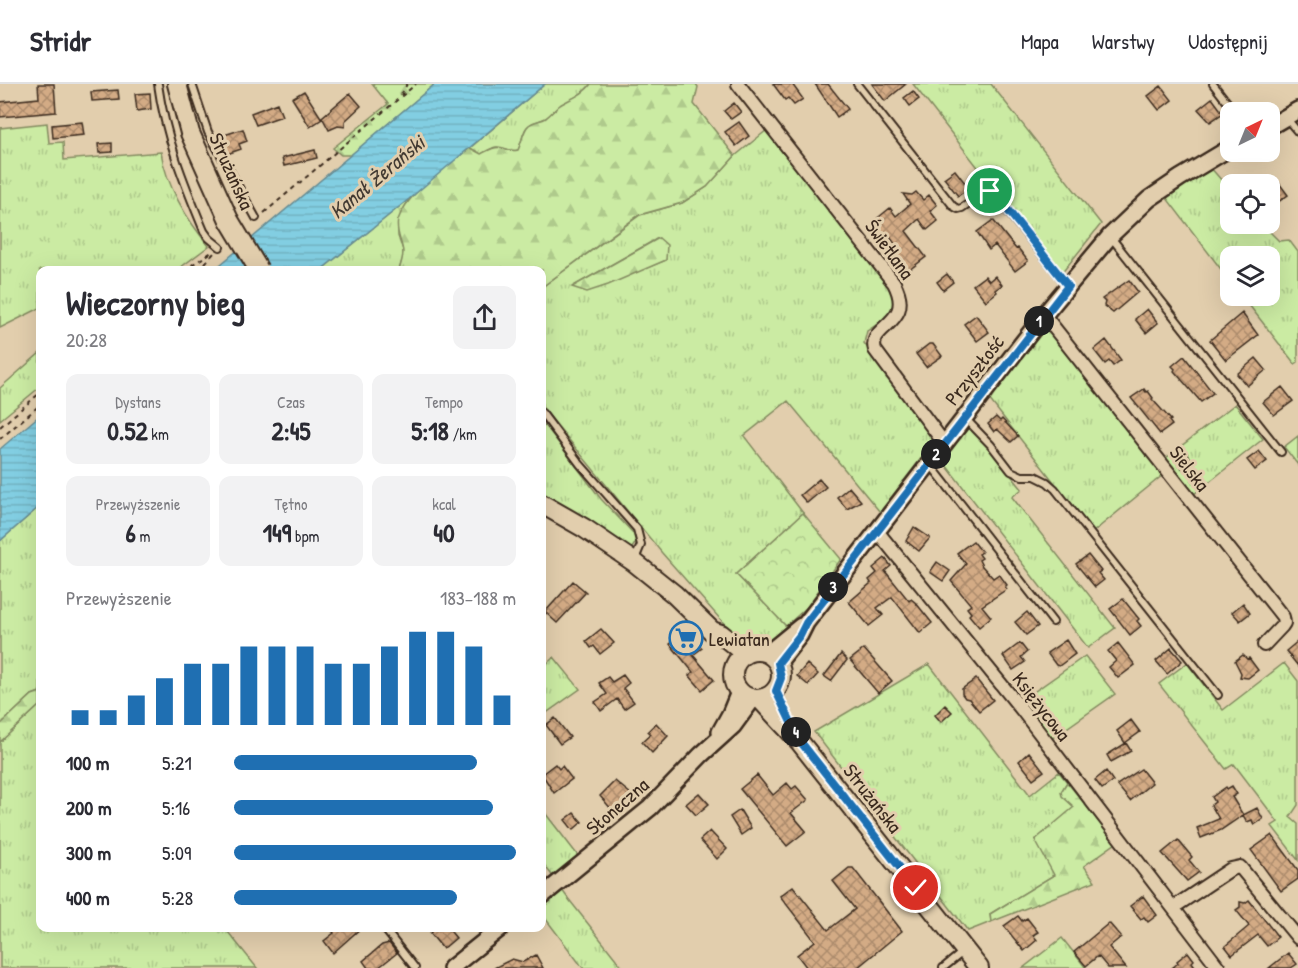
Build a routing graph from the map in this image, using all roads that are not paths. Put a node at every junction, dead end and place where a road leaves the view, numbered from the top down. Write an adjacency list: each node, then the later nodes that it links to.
1 (158, 84): 13 (lane)
2 (177, 84): 14 (main road, Strużańska, bridge)
3 (192, 84): 11 (lane)
4 (738, 84): 19 (street, Świetlana)
5 (857, 84): 15 (lane)
6 (1213, 84): 7 (lane)
7 (1227, 102)
8 (1292, 114): 9 (lane)
9 (1298, 132)
10 (1220, 154): 12 (street, Przyszłość)
11 (256, 218)
12 (1110, 236): 15 (street, Przyszłość); 20 (lane)
13 (220, 247)
14 (257, 266)
15 (1068, 286): 16 (street, Przyszłość)
16 (1044, 315): 17 (street, Przyszłość); 26 (street, Sielska)
17 (964, 417): 19 (street, Przyszłość); 30 (lane)
18 (546, 418): 24 (lane)
19 (944, 443): 21 (street, Przyszłość)
20 (1281, 452)
21 (929, 463): 23 (street, Przyszłość); 25 (lane)
22 (546, 506): 24 (main road)
23 (877, 531): 27 (street, Przyszłość); 32 (street, Księżycowa)
24 (634, 562): 28 (main road)
25 (1053, 622)
26 (1264, 645)
27 (773, 658): 28 (main road); 29 (main road)
28 (740, 659): 29 (main road)
29 (757, 695): 31 (street, Słoneczna); 36 (main road, Strużańska)
30 (1218, 695)
31 (546, 893)
32 (1174, 908): 35 (street); 41 (street, Księżycowa)
33 (387, 932): 37 (lane)
34 (496, 932): 38 (street)
35 (1298, 938)
36 (966, 950): 39 (lane); 40 (main road, Strużańska)
37 (415, 968)
38 (451, 968)
39 (944, 968)
40 (979, 968)
41 (1219, 968)

